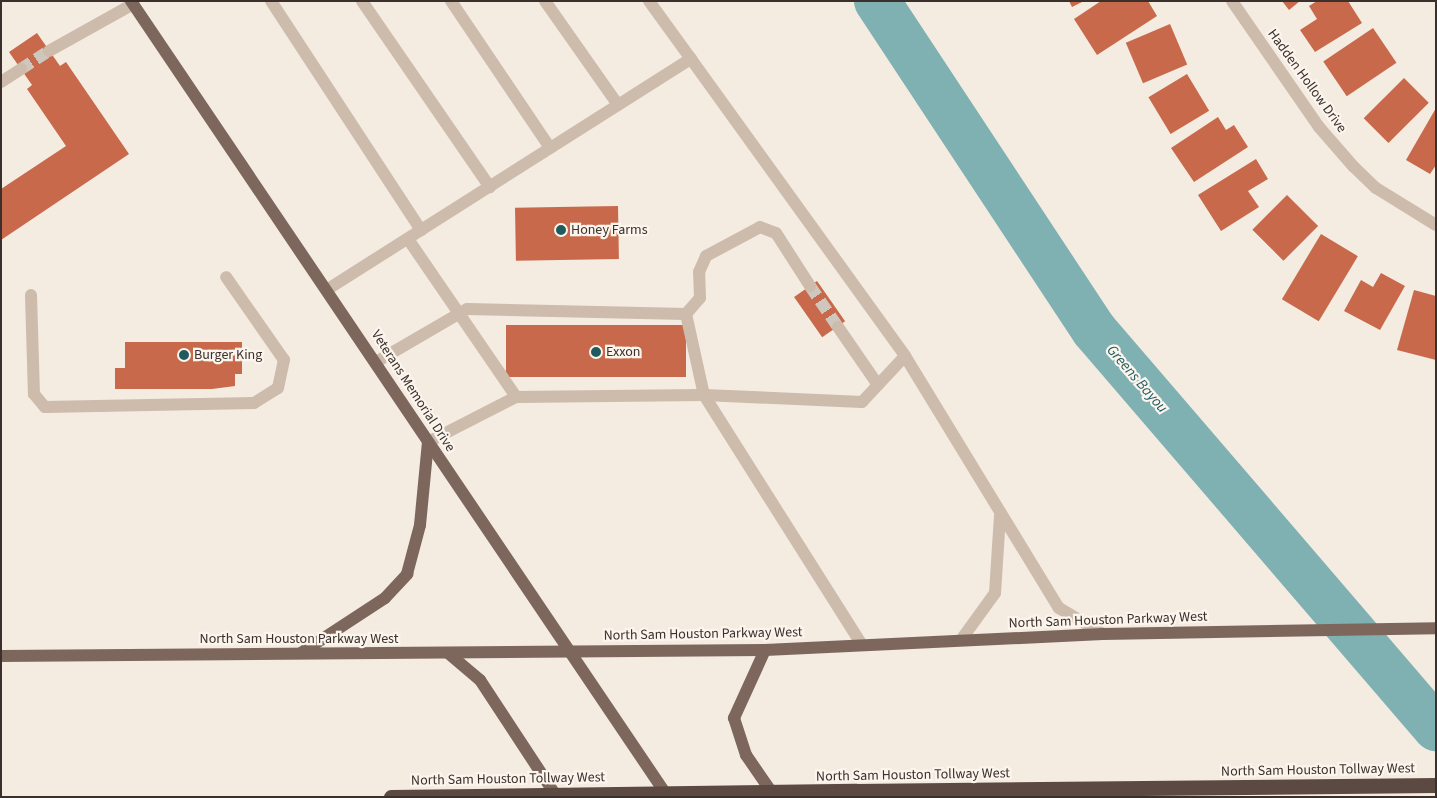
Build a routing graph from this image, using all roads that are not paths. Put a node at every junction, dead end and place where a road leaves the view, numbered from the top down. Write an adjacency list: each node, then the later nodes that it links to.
1 (271, 1): 16 (street)
2 (362, 1): 14 (street)
3 (451, 1): 13 (street)
4 (545, 1): 12 (street)
5 (649, 1): 9 (street)
6 (1232, 1): 15 (street, Hadden Hollow Drive)
7 (132, 2): 8 (street); 20 (main road, Veterans Memorial Drive)
8 (49, 51)
9 (690, 59): 12 (street); 25 (street)
10 (21, 69): 11 (street)
11 (1, 82)
12 (618, 105): 13 (street)
13 (550, 148): 14 (street)
14 (490, 187): 16 (street)
15 (1436, 225)
16 (422, 230): 17 (street)
17 (408, 238): 20 (street); 22 (street)
18 (226, 277): 21 (street)
19 (810, 286): 23 (street)
20 (328, 289): 26 (main road, Veterans Memorial Drive)
21 (31, 295)
22 (459, 314): 23 (street); 26 (street); 29 (street)
23 (686, 314): 28 (street)
24 (838, 327): 27 (street)
25 (905, 356): 27 (street); 31 (street)
26 (376, 362): 30 (main road, Veterans Memorial Drive)
27 (878, 385): 28 (street)
28 (704, 395): 29 (street); 35 (street)
29 (516, 397): 30 (street)
30 (428, 442): 37 (main road, Veterans Memorial Drive); 39 (main road)
31 (1000, 516): 33 (street); 34 (street)
32 (1436, 628): 33 (main road, North Sam Houston Parkway West)
33 (1103, 634): 34 (main road, North Sam Houston Parkway West)
34 (962, 640): 35 (main road, North Sam Houston Parkway West)
35 (861, 643): 36 (main road, North Sam Houston Parkway West)
36 (765, 650): 37 (main road, North Sam Houston Parkway West); 46 (main road)
37 (570, 652): 38 (main road, North Sam Houston Parkway West); 45 (main road, Veterans Memorial Drive)
38 (448, 653): 39 (main road, North Sam Houston Parkway West); 44 (main road)
39 (301, 654): 40 (main road, North Sam Houston Parkway West)
40 (1, 656)
41 (1436, 785): 42 (highway, North Sam Houston Tollway West, bridge)
42 (476, 796): 43 (highway, North Sam Houston Tollway West)
43 (391, 797)
44 (556, 797)
45 (668, 797)
46 (775, 797)

